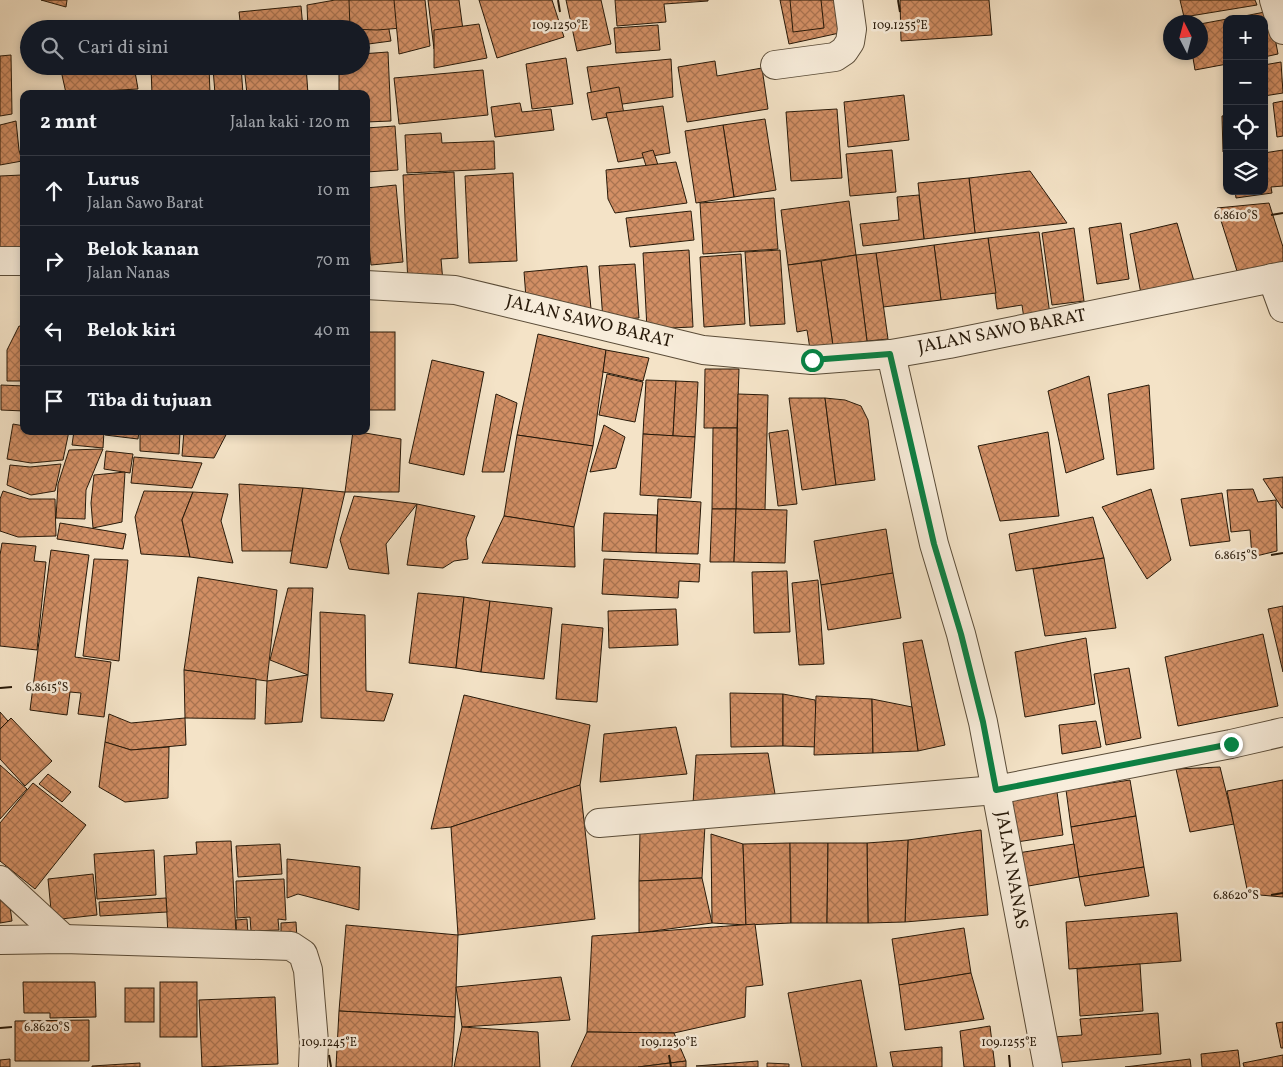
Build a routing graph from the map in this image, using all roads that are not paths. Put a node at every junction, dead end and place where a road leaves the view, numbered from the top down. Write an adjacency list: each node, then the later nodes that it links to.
1 (848, 0): 4 (street)
2 (1274, 0): 3 (street)
3 (1283, 30)
4 (775, 66)
5 (0, 261): 6 (street)
6 (20, 261)
7 (1278, 277): 9 (street); 10 (street, JALAN SAWO BARAT)
8 (370, 284): 10 (street, JALAN SAWO BARAT)
9 (1283, 308)
10 (890, 354): 12 (street, JALAN NANAS)
11 (1283, 732): 12 (street)
12 (996, 790): 13 (street); 18 (street, JALAN NANAS)
13 (599, 822)
14 (0, 880): 15 (street)
15 (64, 939): 16 (street); 17 (street)
16 (0, 940)
17 (314, 1067)
18 (1048, 1067)

